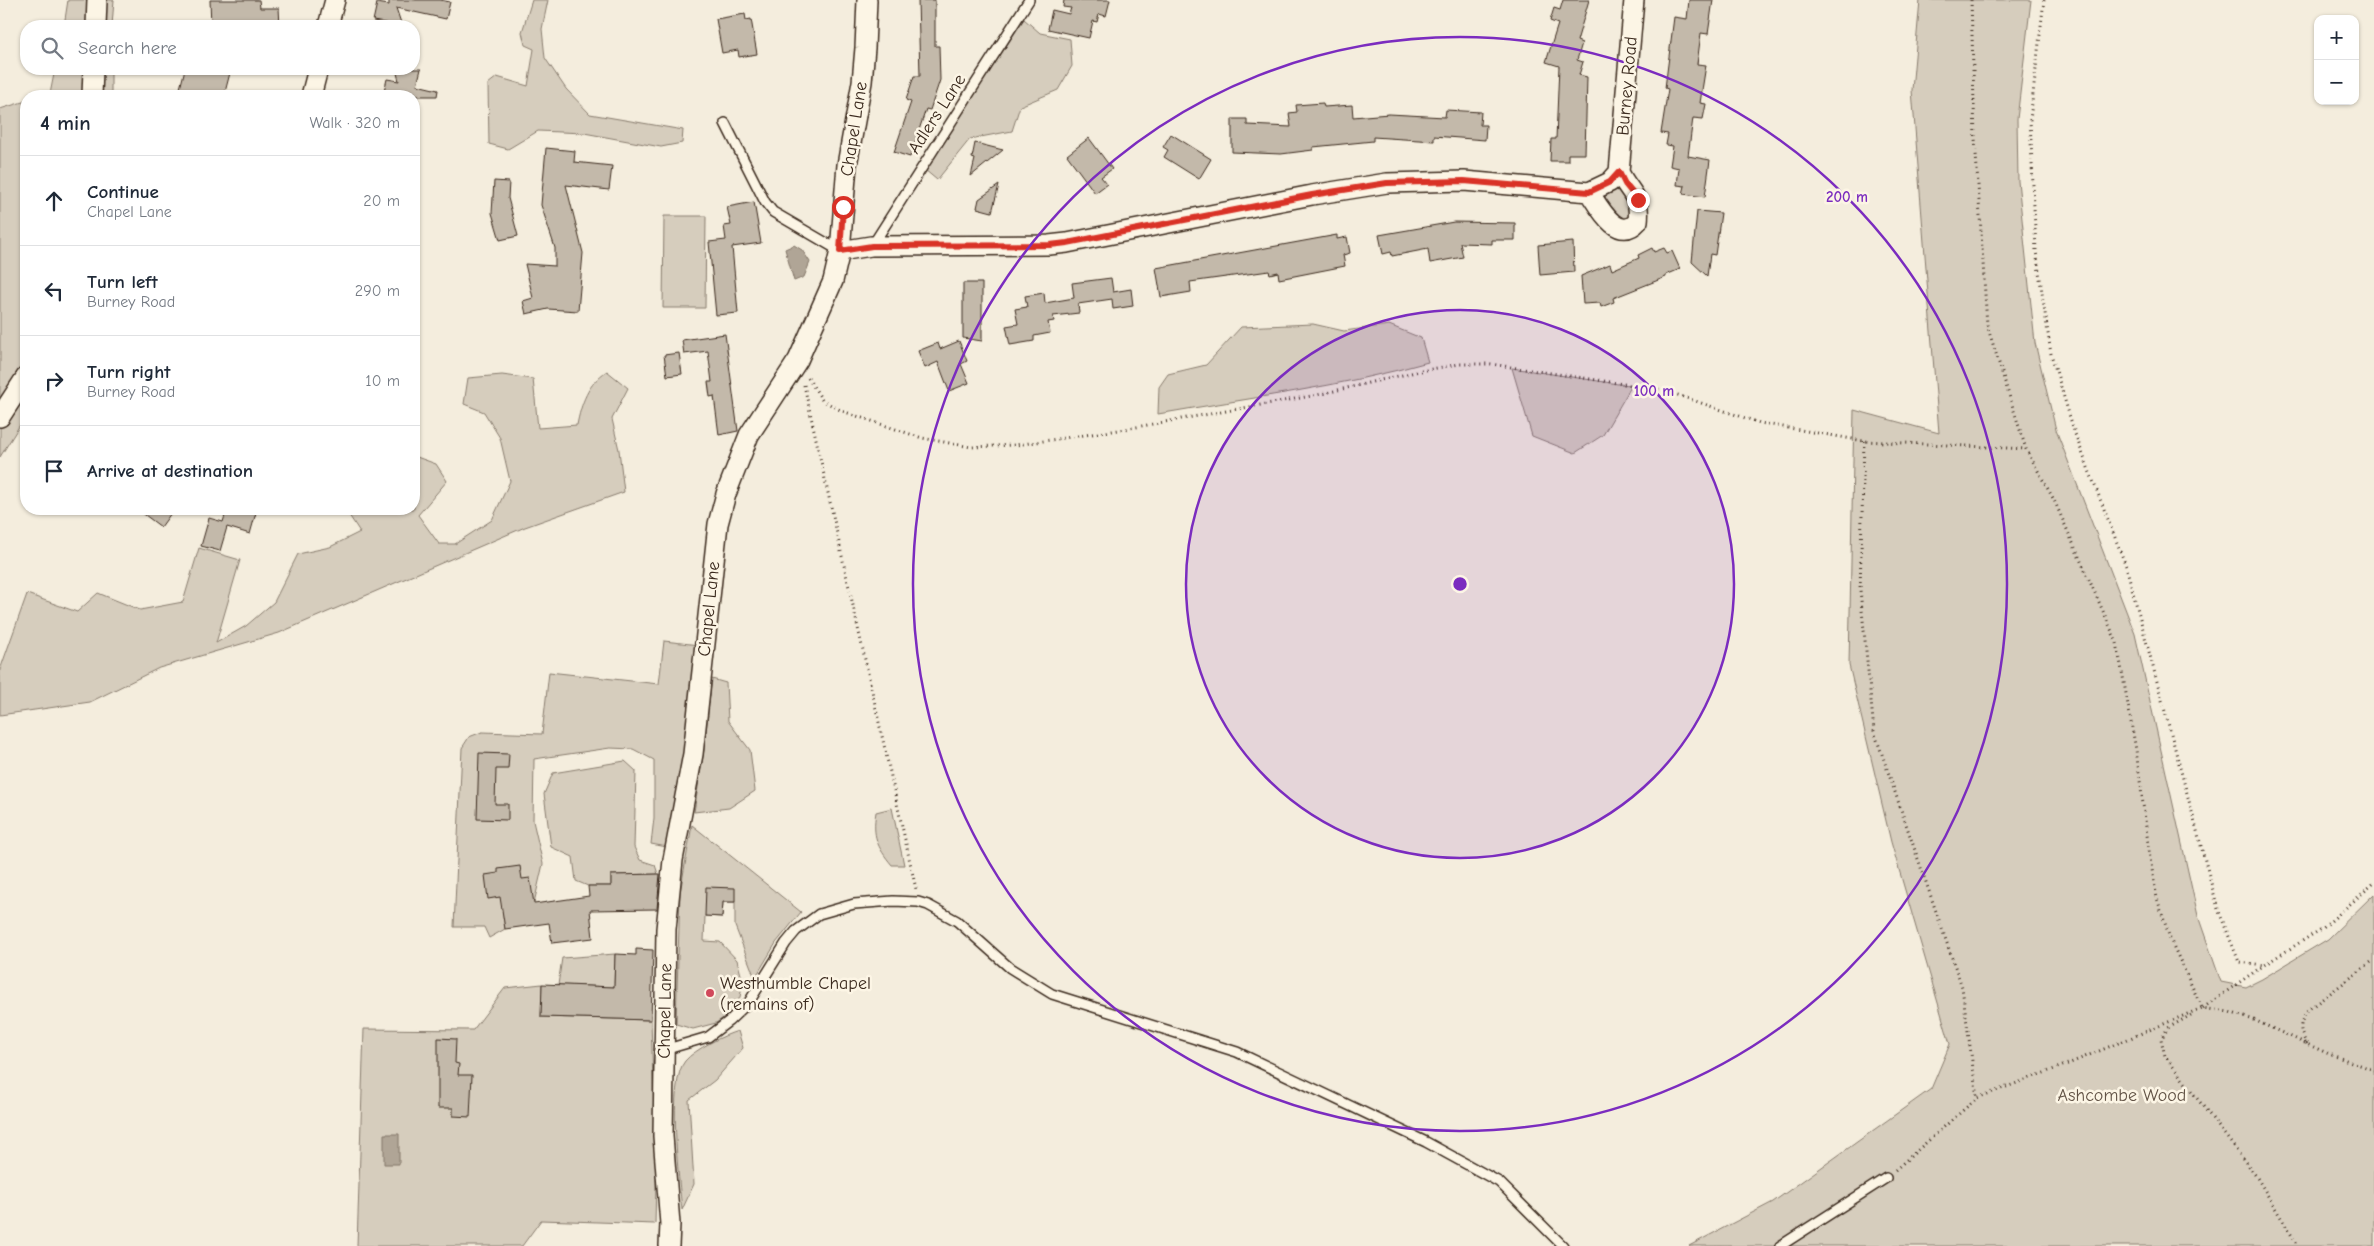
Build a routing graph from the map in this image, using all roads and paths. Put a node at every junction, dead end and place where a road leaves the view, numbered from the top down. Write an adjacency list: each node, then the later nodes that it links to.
1 (97, 0): 8 (street)
2 (335, 0): 9 (street)
3 (867, 0): 18 (street, Chapel Lane)
4 (1029, 0): 17 (lane, Adlers Lane)
5 (1634, 0): 15 (street, Burney Road)
6 (1971, 0): 23 (path)
7 (2044, 0): 27 (path)
8 (96, 20)
9 (330, 20)
10 (93, 75): 12 (street)
11 (316, 75): 13 (street)
12 (92, 90)
13 (312, 90)
14 (725, 123): 18 (lane)
15 (1619, 172): 16 (street); 16 (street)
16 (1589, 192): 17 (street)
17 (872, 246): 18 (street)
18 (840, 251): 19 (street, Chapel Lane)
19 (798, 360): 22 (path); 25 (path); 30 (street, Chapel Lane)
20 (20, 386): 21 (street)
21 (0, 417)
22 (1864, 441): 23 (path); 32 (path)
23 (2026, 450): 28 (path)
24 (2374, 883): 27 (path)
25 (918, 902): 30 (lane); 35 (lane)
26 (2374, 960): 29 (path)
27 (2264, 965): 28 (path)
28 (2202, 1008): 29 (path); 32 (path); 37 (path)
29 (2307, 1045): 31 (path)
30 (664, 1050): 34 (street, Chapel Lane)
31 (2374, 1070)
32 (1977, 1098): 33 (path)
33 (1886, 1178): 36 (lane)
34 (669, 1246)
35 (1563, 1246)
36 (1780, 1246)
37 (2298, 1246)

